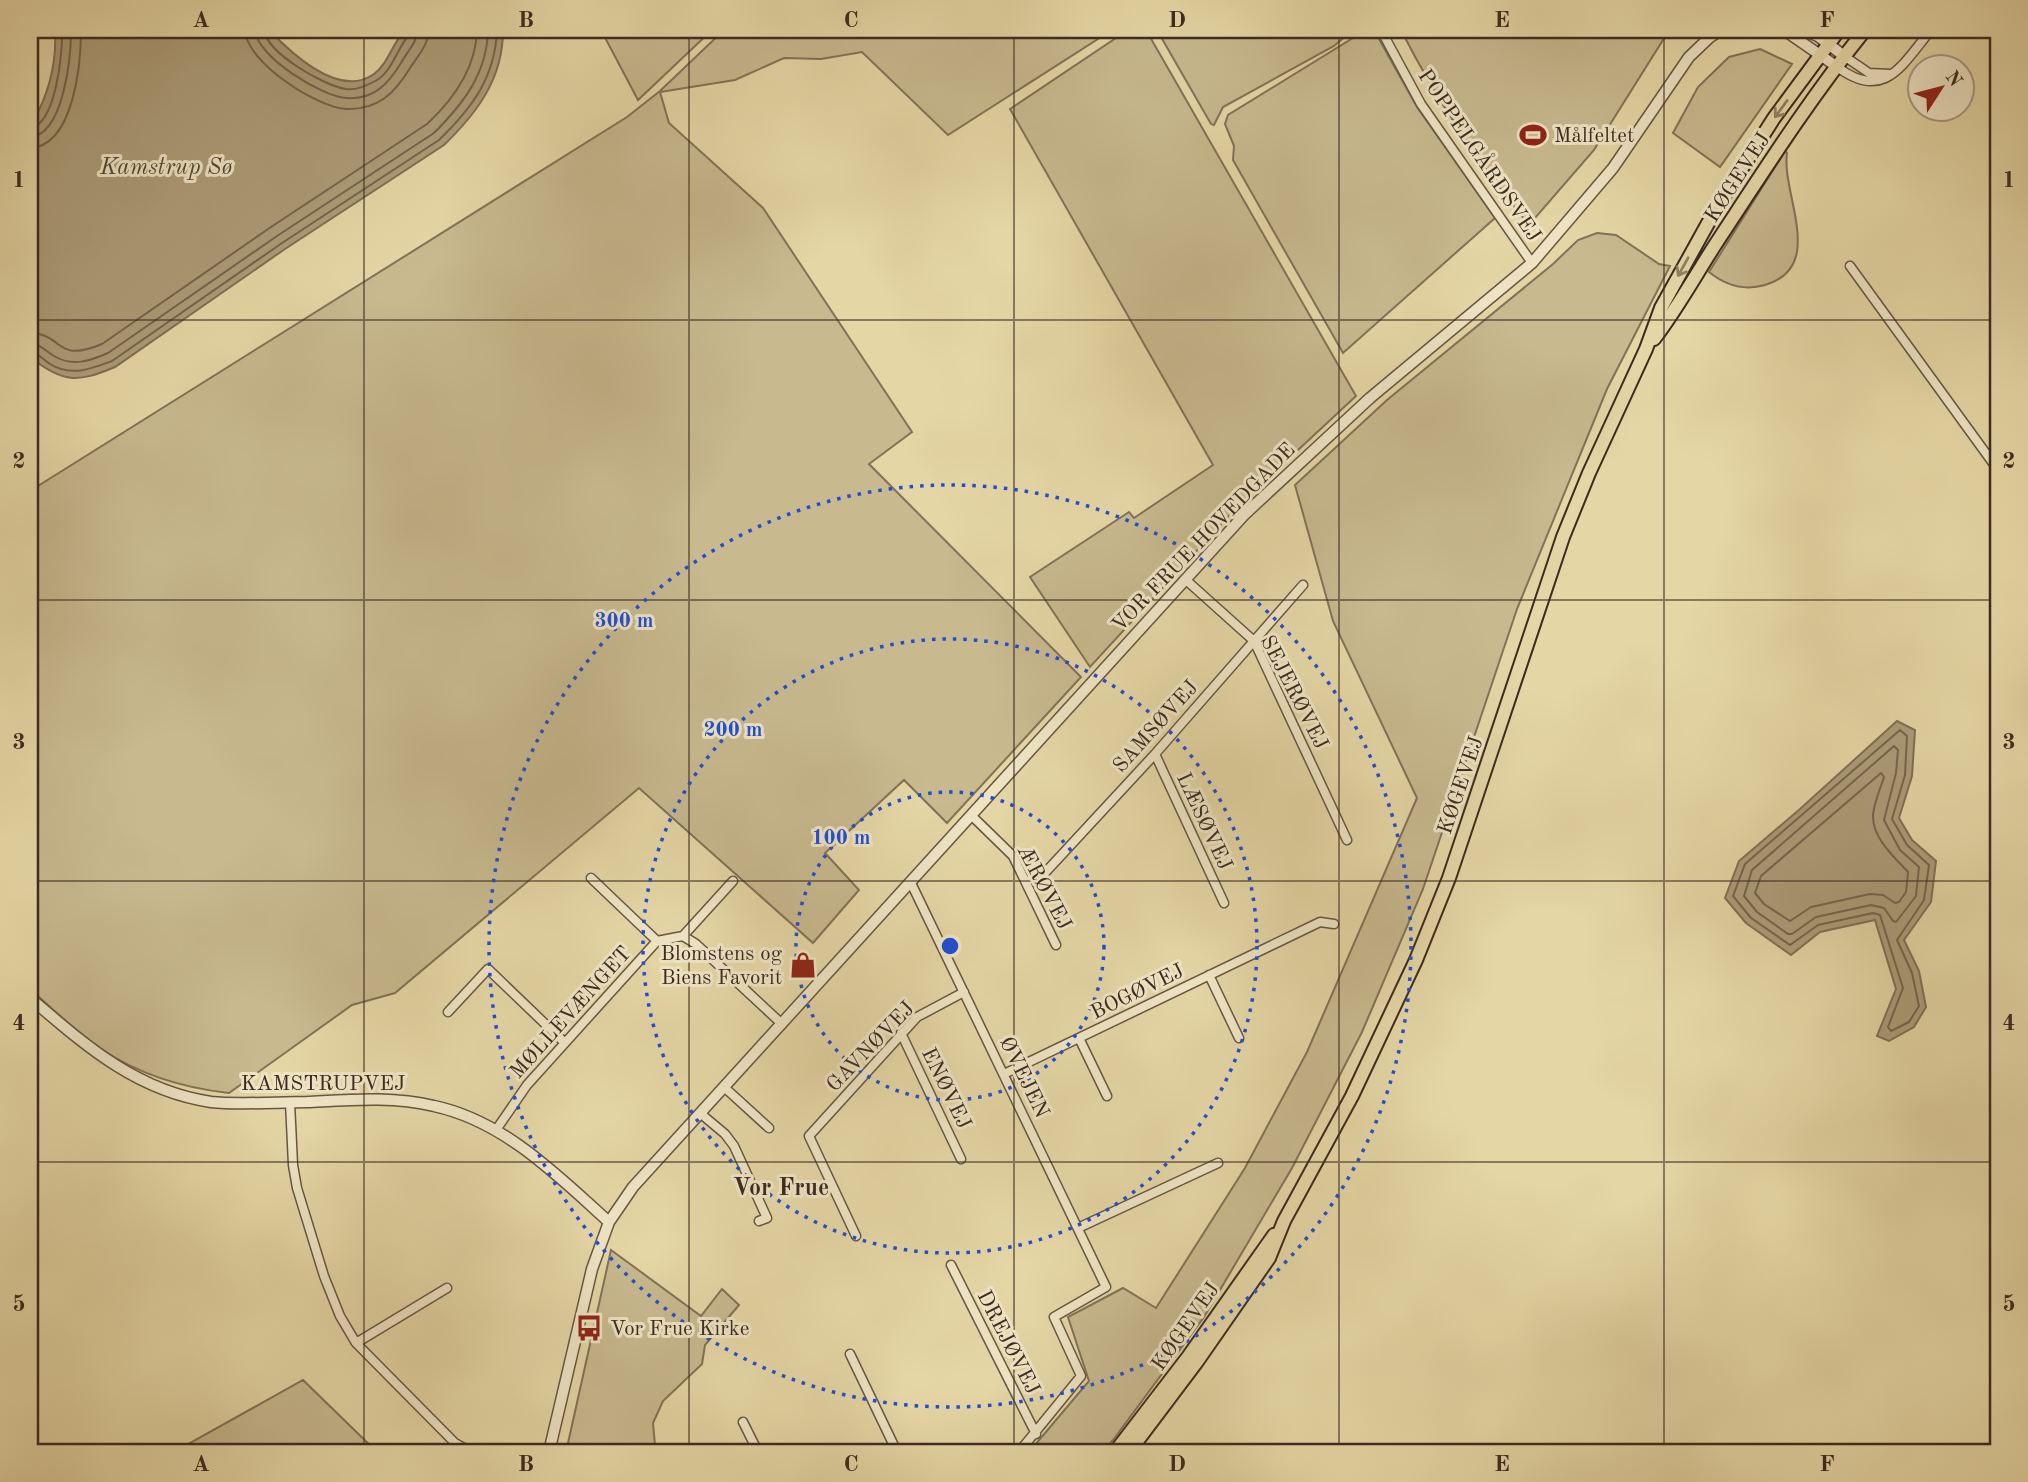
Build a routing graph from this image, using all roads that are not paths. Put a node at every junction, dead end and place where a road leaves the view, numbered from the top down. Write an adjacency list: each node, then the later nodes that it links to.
1 (1381, 30): 11 (street, POPPELGÅRDSVEJ)
2 (1721, 30): 11 (street, VOR FRUE HOVEDGADE)
3 (1784, 30): 8 (street)
4 (1803, 30): 8 (street)
5 (1839, 30): 8 (main road, KØGEVEJ)
6 (1865, 30): 9 (main road, KØGEVEJ)
7 (1931, 30): 10 (street)
8 (1825, 48): 9 (street); 13 (main road, KØGEVEJ, one-way to 13)
9 (1840, 61): 10 (street); 10 (street); 13 (main road, KØGEVEJ)
10 (1899, 69)
11 (1532, 263): 15 (street, VOR FRUE HOVEDGADE)
12 (1850, 266): 14 (street)
13 (1646, 349): 49 (main road, KØGEVEJ)
14 (1998, 470)
15 (1186, 580): 17 (street, SEJERØVEJ); 19 (street, VOR FRUE HOVEDGADE)
16 (1303, 585): 17 (street, SAMSØVEJ)
17 (1254, 641): 18 (street, SAMSØVEJ); 20 (street, SEJERØVEJ)
18 (1155, 754): 23 (street, SAMSØVEJ); 25 (street, LÆSØVEJ)
19 (972, 816): 23 (street, ÆRØVEJ); 24 (street, VOR FRUE HOVEDGADE)
20 (1347, 840)
21 (591, 878): 28 (street)
22 (733, 881): 27 (street)
23 (1026, 881): 29 (street, ÆRØVEJ)
24 (911, 883): 31 (street, ØVEJEN); 34 (street, VOR FRUE HOVEDGADE)
25 (1224, 903)
26 (1335, 924): 30 (street, BOGØVEJ)
27 (683, 936): 28 (street, MØLLEVÆNGET); 34 (street)
28 (657, 941): 38 (street, MØLLEVÆNGET)
29 (1056, 945)
30 (1209, 975): 36 (street, BOGØVEJ); 37 (street, BOGØVEJ)
31 (964, 992): 35 (street, GAVNØVEJ); 39 (street, ØVEJEN)
32 (30, 998): 42 (street, KAMSTRUPVEJ)
33 (448, 1012): 38 (street)
34 (782, 1024): 40 (street, VOR FRUE HOVEDGADE)
35 (901, 1033): 46 (street, ENØVEJ); 52 (street, GAVNØVEJ)
36 (1079, 1038): 39 (street, BOGØVEJ); 41 (street, BOGØVEJ)
37 (1239, 1038)
38 (564, 1042): 45 (street, MØLLEVÆNGET)
39 (1004, 1074): 51 (street, ØVEJEN)
40 (724, 1087): 43 (street, VOR FRUE HOVEDGADE); 44 (street)
41 (1107, 1096)
42 (290, 1102): 45 (street, KAMSTRUPVEJ); 55 (street)
43 (700, 1113): 48 (street); 50 (street, VOR FRUE HOVEDGADE)
44 (769, 1128)
45 (496, 1130): 50 (street, KAMSTRUPVEJ)
46 (961, 1158)
47 (1218, 1163): 51 (street)
48 (759, 1221)
49 (1284, 1221): 64 (main road, KØGEVEJ); 65 (main road, KØGEVEJ)
50 (608, 1222): 60 (street, VOR FRUE HOVEDGADE)
51 (1078, 1228): 58 (street, ØVEJEN)
52 (856, 1236)
53 (951, 1265): 58 (street, DREJØVEJ)
54 (447, 1288): 55 (street)
55 (356, 1343): 59 (street)
56 (850, 1354): 62 (street)
57 (743, 1422): 61 (street)
58 (1035, 1434): 63 (street)
59 (471, 1452)
60 (549, 1452)
61 (758, 1452)
62 (897, 1452)
63 (1020, 1452)
64 (1115, 1452)
65 (1129, 1452)

